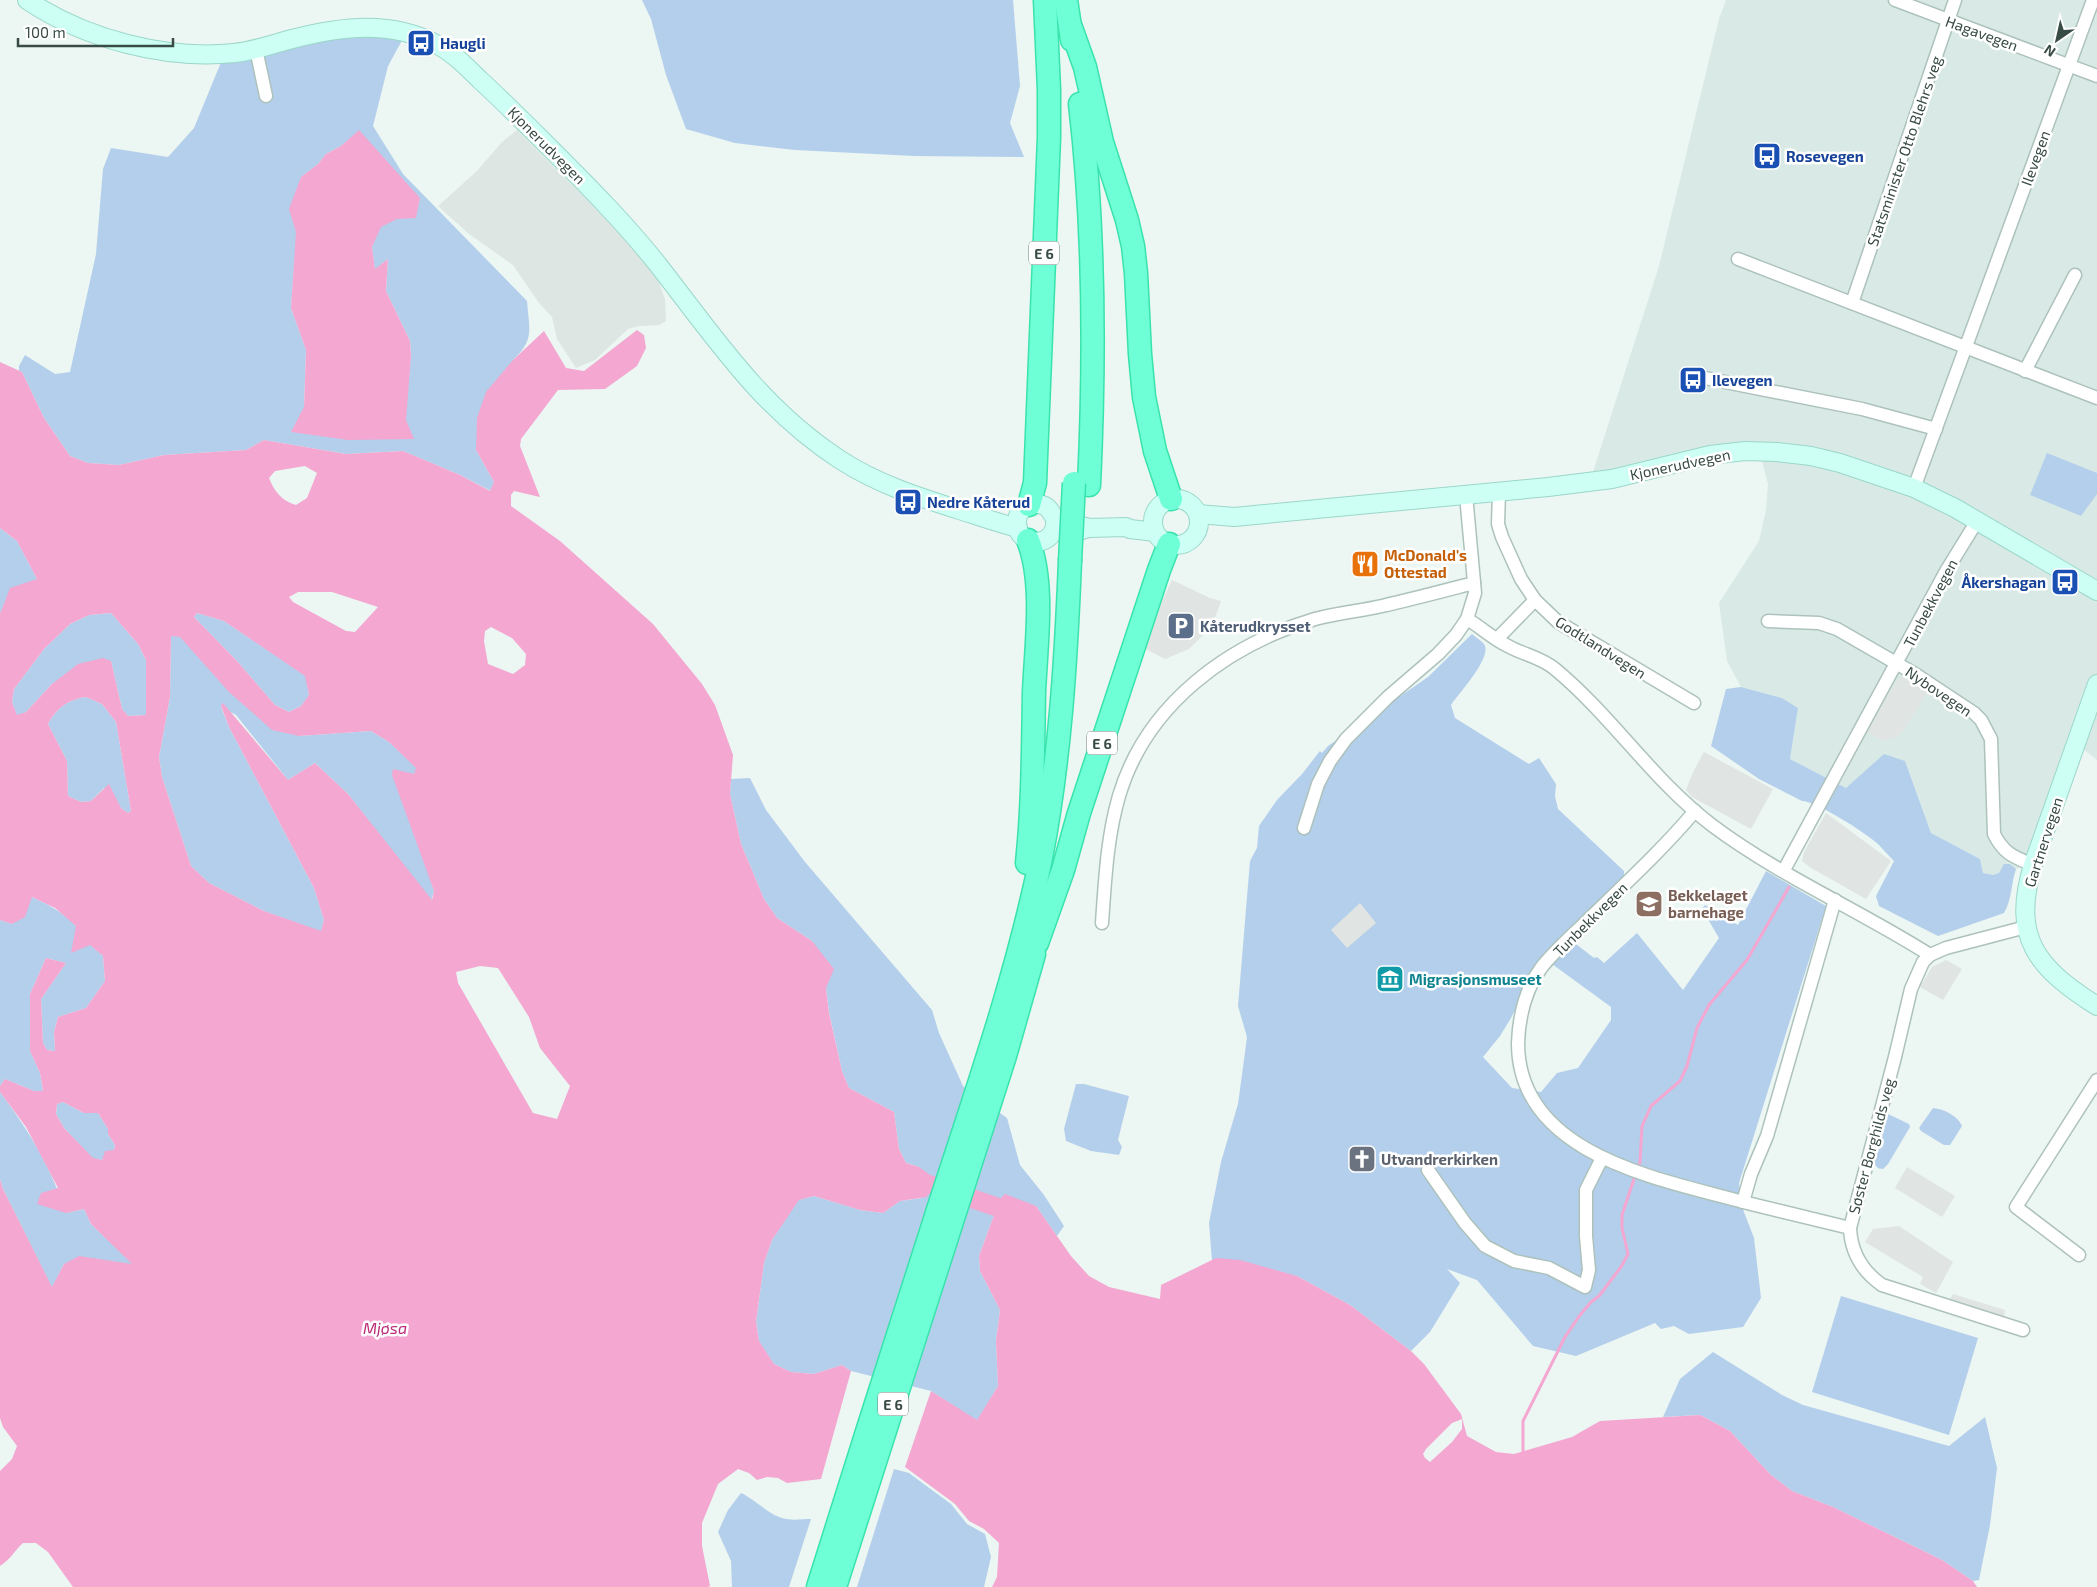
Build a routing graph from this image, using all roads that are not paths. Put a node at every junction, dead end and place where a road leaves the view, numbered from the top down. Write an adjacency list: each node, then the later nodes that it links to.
1 (27, 0): 10 (main road, Kjonerudvegen)
2 (1045, 0): 30 (highway, E 6)
3 (1051, 0): 22 (highway, E 6)
4 (1066, 0): 9 (highway, E 6)
5 (1895, 0): 8 (street, Hagavegen)
6 (1955, 0): 8 (street, Statsminister Otto Blehrs veg)
7 (2093, 0): 11 (street, Ilevegen)
8 (1948, 21): 11 (street, Hagavegen); 16 (street, Statsminister Otto Blehrs veg)
9 (1070, 25): 22 (highway, E 6); 26 (highway, E 6)
10 (256, 49): 13 (street); 30 (main road, Kjonerudvegen)
11 (2070, 65): 12 (street, Hagavegen); 17 (street, Ilevegen)
12 (2097, 76)
13 (266, 96)
14 (1738, 259): 16 (street)
15 (2075, 275): 18 (street)
16 (1852, 302): 17 (street)
17 (1966, 346): 18 (street); 21 (street, Ilevegen)
18 (2025, 371): 20 (street)
19 (1700, 377): 21 (street)
20 (2097, 398)
21 (1936, 429): 23 (street, Ilevegen)
22 (1082, 484): 50 (highway, E 6)
23 (1914, 488): 24 (main road, Kjonerudvegen); 29 (main road, Kjonerudvegen)
24 (1499, 492): 25 (main road, Kjonerudvegen); 36 (street, Godtlandvegen)
25 (1466, 495): 28 (main road, Kjonerudvegen); 34 (street)
26 (1171, 499): 27 (main road, Kjonerudvegen); 28 (main road)
27 (1154, 515): 32 (main road, Kjonerudvegen); 33 (main road)
28 (1198, 520): 33 (main road, Kjonerudvegen)
29 (1977, 521): 35 (main road, Kjonerudvegen); 40 (street, Tunbekkvegen)
30 (1023, 522): 31 (main road, Kjonerudvegen); 31 (main road, Kjonerudvegen); 50 (highway, E 6)
31 (1053, 526): 32 (main road, Kjonerudvegen)
32 (1126, 527): 33 (main road, Kjonerudvegen)
33 (1162, 538): 50 (highway, E 6)
34 (1474, 583): 37 (street); 48 (street)
35 (2097, 591)
36 (1535, 600): 39 (street); 42 (street, Godtlandvegen)
37 (1467, 619): 39 (street); 44 (street)
38 (1768, 621): 40 (street, Nybovegen)
39 (1497, 639): 43 (street)
40 (1898, 663): 45 (street, Nybovegen); 46 (street, Tunbekkvegen)
41 (2097, 684): 45 (main road, Gartnervegen)
42 (1694, 703)
43 (1695, 811): 46 (street); 54 (street, Tunbekkvegen)
44 (1304, 828)
45 (2033, 865): 49 (main road, Gartnervegen)
46 (1784, 870): 47 (street)
47 (1834, 900): 51 (street); 56 (street)
48 (1102, 923)
49 (2026, 927): 51 (street); 52 (main road, Gartnervegen)
50 (1029, 944): 57 (highway, E 6)
51 (1930, 955): 58 (street, Søster Borghilds veg)
52 (2097, 1006)
53 (2097, 1080): 59 (street)
54 (1602, 1158): 55 (street); 56 (street, Tunbekkvegen)
55 (1428, 1170)
56 (1743, 1202): 58 (street, Tunbekkvegen)
57 (944, 1219): 61 (highway, E 6); 62 (highway, E 6)
58 (1850, 1228): 60 (street, Søster Borghilds veg)
59 (2078, 1255)
60 (2023, 1330)
61 (818, 1587)
62 (835, 1587)

